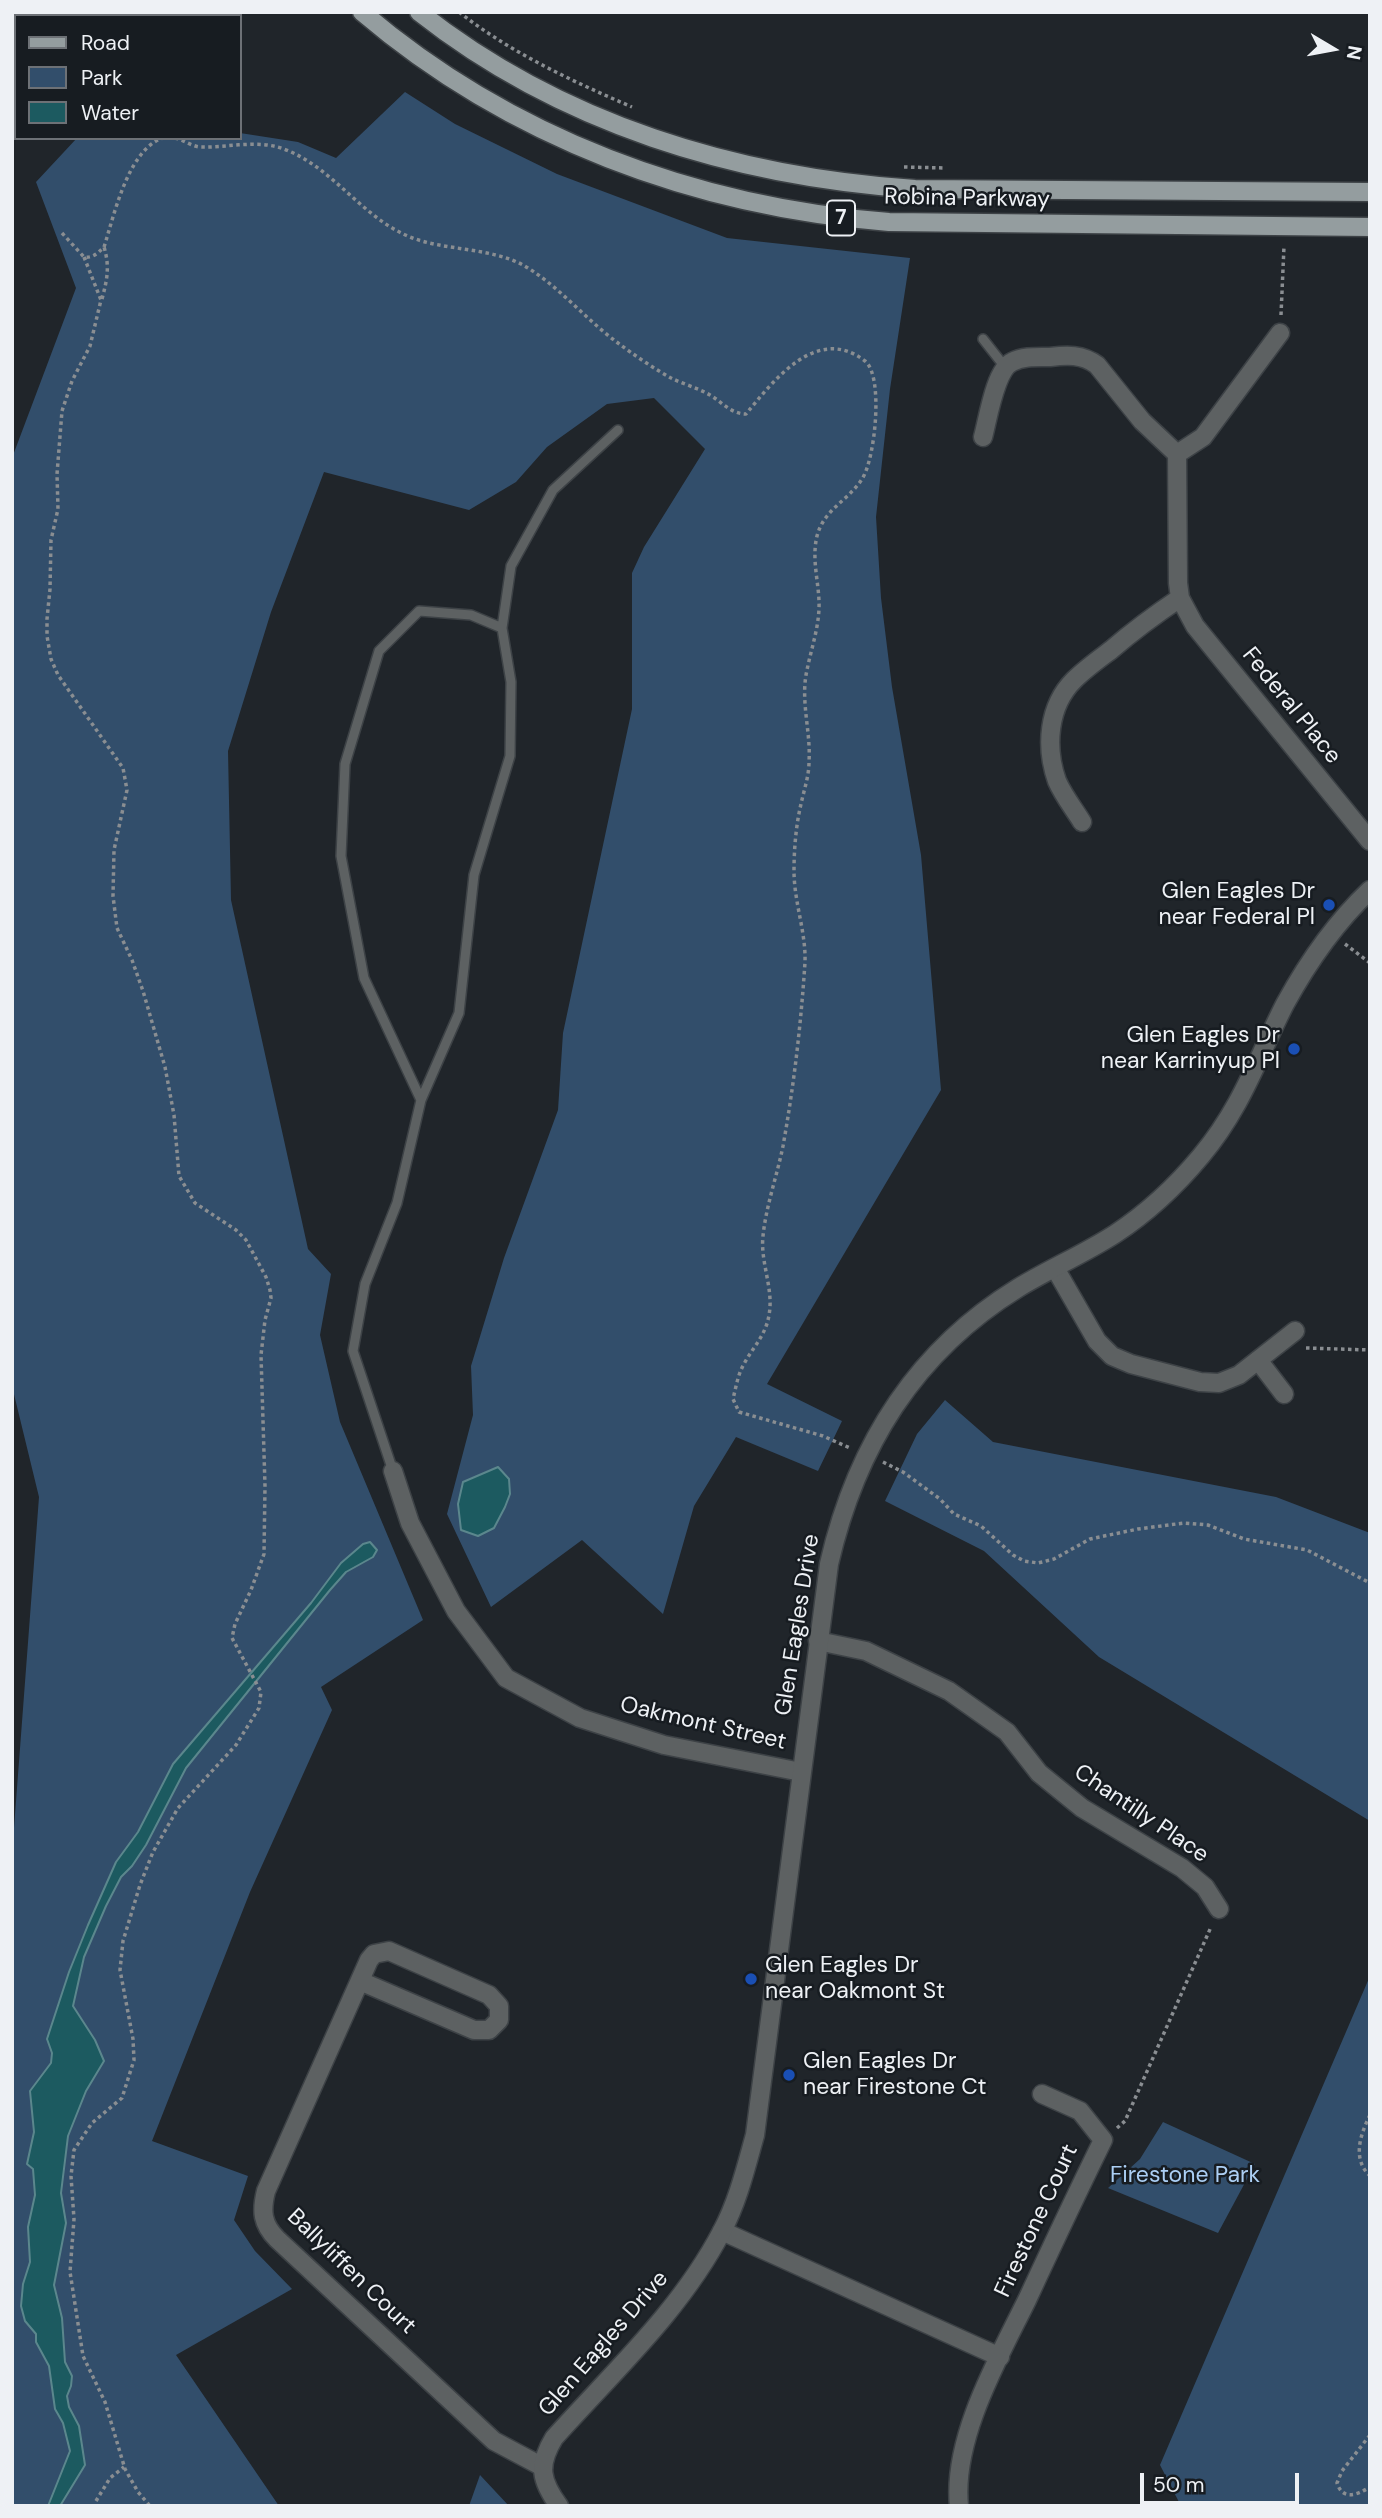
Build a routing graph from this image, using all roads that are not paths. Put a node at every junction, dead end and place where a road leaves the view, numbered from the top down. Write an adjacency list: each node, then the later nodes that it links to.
1 (362, 12): 4 (main road, Robina Parkway / 7)
2 (419, 12): 3 (main road, Robina Parkway / 7)
3 (1370, 192)
4 (1370, 228)
5 (1280, 333): 10 (street)
6 (983, 339): 7 (lane)
7 (1005, 367): 9 (street); 10 (street)
8 (618, 430): 12 (lane)
9 (983, 437)
10 (1177, 454): 11 (street, Federal Place)
11 (1180, 598): 13 (street); 14 (street, Federal Place)
12 (502, 628): 16 (lane); 16 (lane)
13 (1082, 822)
14 (1370, 841)
15 (1370, 890): 17 (street, Glen Eagles Drive)
16 (421, 1100): 21 (lane)
17 (1055, 1268): 19 (street); 22 (street, Glen Eagles Drive)
18 (1295, 1331): 19 (street)
19 (1258, 1360): 20 (street)
20 (1284, 1394)
21 (393, 1471): 23 (street, Oakmont Street)
22 (818, 1641): 23 (street, Glen Eagles Drive); 24 (street, Chantilly Place)
23 (801, 1772): 27 (street, Glen Eagles Drive)
24 (1219, 1909)
25 (360, 1981): 25 (street, Ballyliffen Court); 29 (street, Ballyliffen Court)
26 (1042, 2094): 28 (street, Firestone Court)
27 (723, 2231): 28 (street); 29 (street, Glen Eagles Drive)
28 (1000, 2357): 31 (street, Firestone Court)
29 (543, 2467): 30 (street)
30 (559, 2506)
31 (959, 2506)

